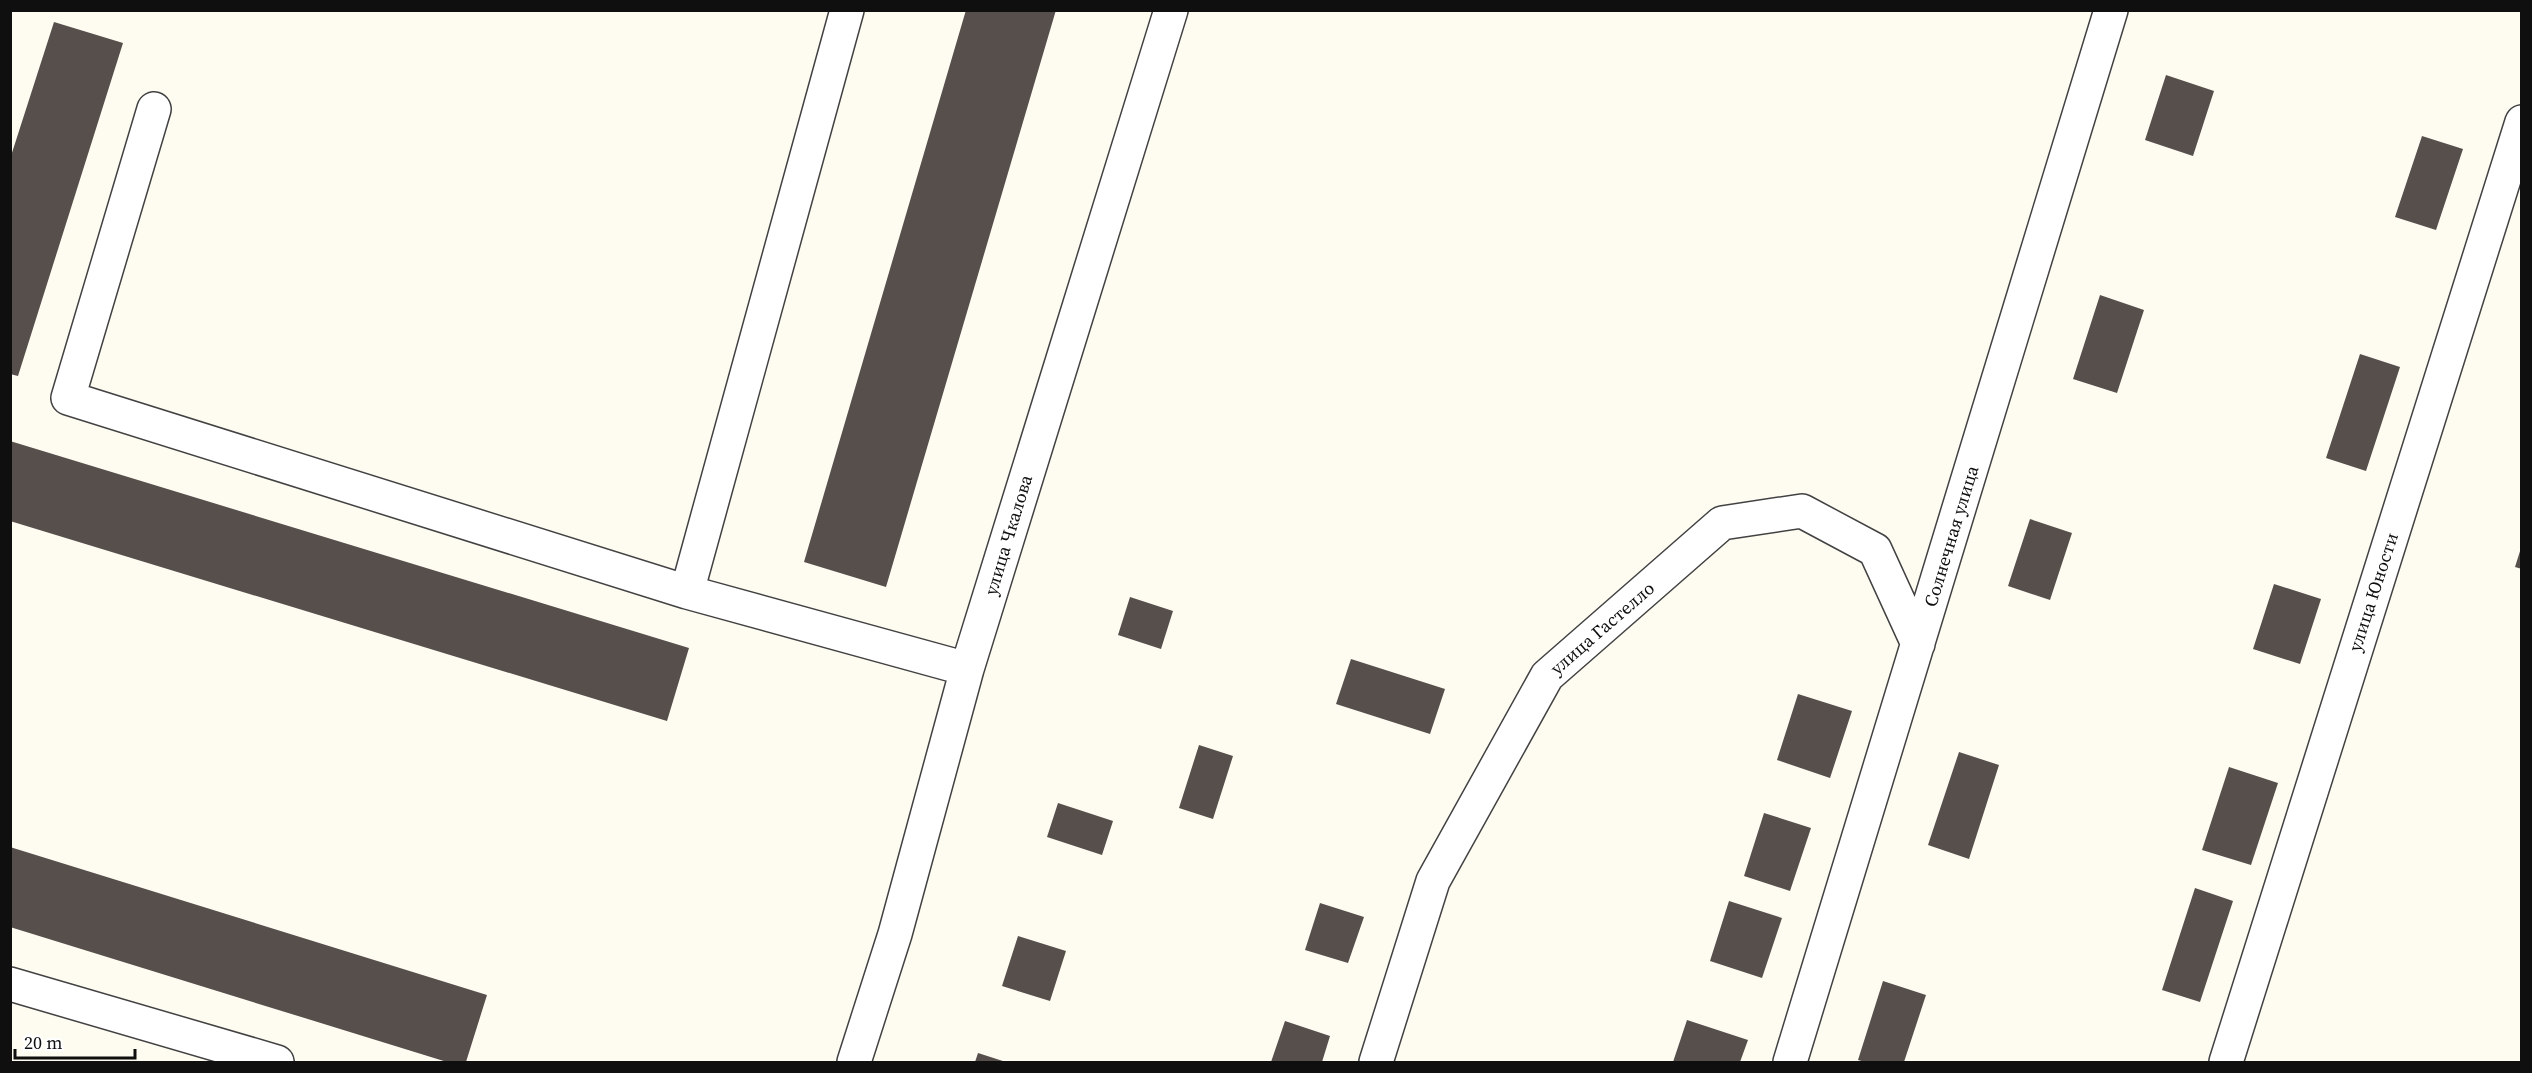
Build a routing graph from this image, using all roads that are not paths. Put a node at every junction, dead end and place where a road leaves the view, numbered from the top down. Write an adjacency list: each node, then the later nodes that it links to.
1 (847, 10): 6 (street)
2 (1171, 10): 8 (street, улица Чкалова)
3 (2111, 10): 7 (street, Солнечная улица)
4 (154, 109): 6 (street)
5 (2522, 122): 14 (street, улица Юности)
6 (687, 592): 8 (street)
7 (1918, 644): 12 (street, улица Гастелло); 13 (street, Солнечная улица)
8 (967, 669): 11 (street, улица Чкалова)
9 (10, 984): 10 (street)
10 (277, 1062)
11 (854, 1062)
12 (1376, 1062)
13 (1791, 1062)
14 (2226, 1062)

